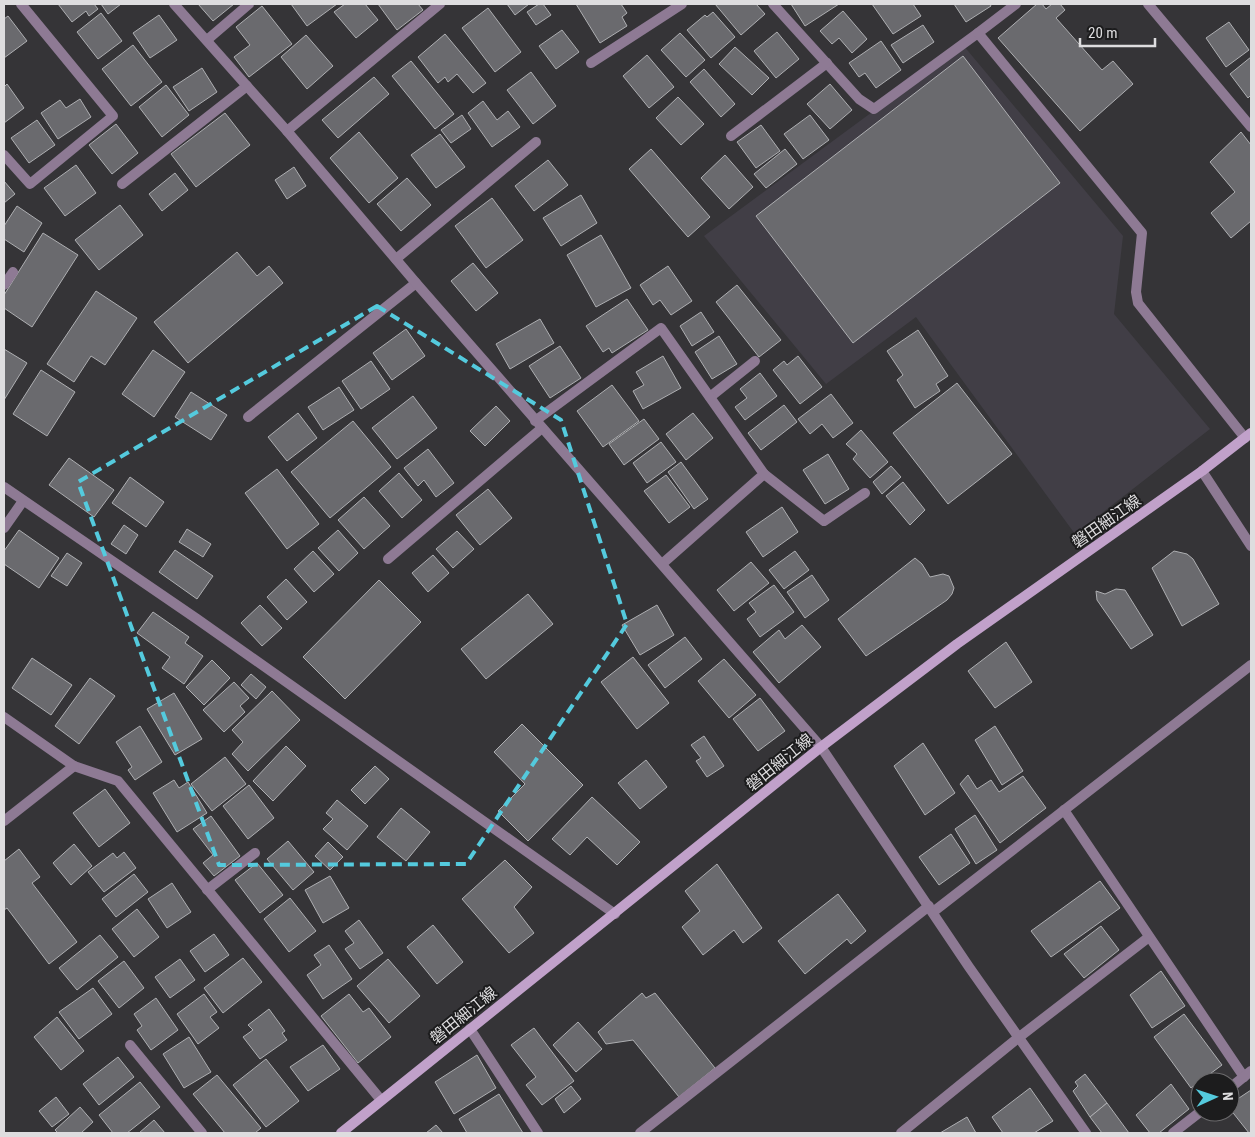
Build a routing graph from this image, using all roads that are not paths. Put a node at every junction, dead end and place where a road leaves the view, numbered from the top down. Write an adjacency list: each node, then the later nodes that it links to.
1 (22, 4): 19 (street)
2 (174, 4): 10 (street)
3 (249, 4): 10 (street)
4 (440, 4): 16 (street)
5 (682, 4): 11 (street)
6 (773, 4): 12 (street)
7 (1016, 4): 9 (street)
8 (1148, 4): 14 (street)
9 (978, 32): 12 (street); 29 (street)
10 (207, 40): 13 (street)
11 (591, 63)
12 (827, 63): 17 (street)
13 (247, 86): 16 (street); 20 (street)
14 (1247, 115): 15 (street)
15 (1251, 127)
16 (287, 131): 21 (street)
17 (731, 136)
18 (536, 142): 21 (street)
19 (4, 155)
20 (122, 184)
21 (396, 259): 23 (street)
22 (13, 272): 24 (street)
23 (416, 283): 27 (street); 28 (street)
24 (4, 285)
25 (755, 361): 26 (street)
26 (710, 397): 28 (street); 31 (street)
27 (248, 417)
28 (538, 424): 37 (street); 38 (street)
29 (1248, 435): 30 (main road, 磐田細江線)
30 (1202, 471): 36 (street); 41 (main road, 磐田細江線)
31 (764, 474): 33 (street); 38 (street)
32 (4, 487): 34 (street)
33 (865, 493)
34 (23, 501): 35 (street); 48 (street)
35 (4, 528)
36 (1251, 546)
37 (388, 559)
38 (662, 564): 41 (street)
39 (1251, 665): 43 (street)
40 (4, 717): 42 (street)
41 (821, 747): 47 (street); 48 (main road, 磐田細江線)
42 (74, 766): 44 (street); 46 (street)
43 (1064, 810): 47 (street); 49 (street)
44 (4, 821)
45 (255, 853): 46 (street)
46 (207, 890): 54 (street)
47 (931, 909): 51 (street); 59 (street)
48 (615, 914): 50 (main road, 磐田細江線)
49 (1150, 937): 51 (street); 53 (street)
50 (470, 1029): 54 (main road, 磐田細江線); 58 (street)
51 (1018, 1038): 60 (street); 61 (street)
52 (130, 1044): 56 (street)
53 (1248, 1074)
54 (381, 1100): 57 (main road, 磐田細江線)
55 (1190, 1120): 62 (street)
56 (202, 1133)
57 (341, 1133)
58 (538, 1133)
59 (640, 1133)
60 (901, 1133)
61 (1086, 1133)
62 (1173, 1133)

